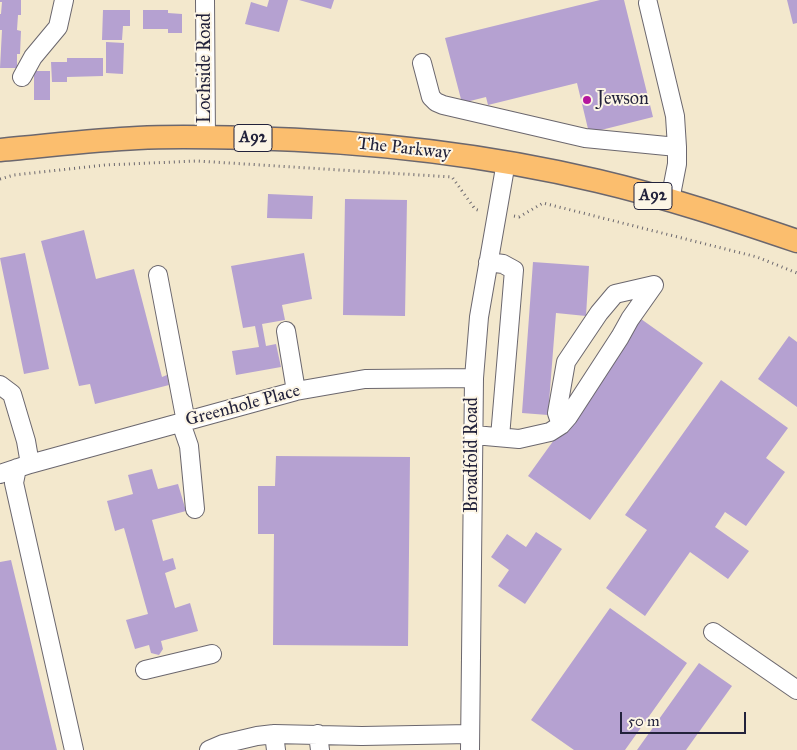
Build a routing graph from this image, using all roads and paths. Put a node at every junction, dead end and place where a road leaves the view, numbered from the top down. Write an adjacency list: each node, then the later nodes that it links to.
1 (64, 0): 5 (street)
2 (206, 0): 6 (street, Lochside Road)
3 (648, 3): 7 (street)
4 (422, 63): 7 (street)
5 (22, 77)
6 (206, 137): 8 (main road, The Parkway / A92); 9 (main road, The Parkway / A92)
7 (677, 147): 11 (street)
8 (0, 150)
9 (506, 162): 11 (main road, The Parkway / A92); 12 (street, Broadfold Road)
10 (0, 179): 12 (path)
11 (670, 200): 13 (main road, The Parkway / A92)
12 (497, 214): 14 (street, Broadfold Road); 15 (path)
13 (797, 241)
14 (488, 262): 18 (street, Broadfold Road); 24 (street)
15 (797, 273)
16 (158, 274): 21 (street)
17 (286, 331): 20 (street)
18 (474, 378): 20 (street, Greenhole Place); 23 (street, Broadfold Road)
19 (0, 385): 25 (street)
20 (296, 391): 21 (street, Greenhole Place)
21 (183, 422): 25 (street, Greenhole Place); 27 (street)
22 (561, 425): 22 (street); 24 (street)
23 (474, 435): 24 (street); 34 (street, Broadfold Road)
24 (500, 437)
25 (23, 466): 26 (street, Greenhole Place); 37 (street)
26 (0, 474)
27 (195, 509)
28 (713, 632): 31 (street)
29 (212, 654): 30 (street)
30 (145, 670)
31 (797, 690)
32 (275, 742): 33 (street); 38 (street)
33 (319, 742): 35 (street)
34 (470, 742): 36 (street)
35 (363, 743): 36 (street)
36 (405, 743)
37 (74, 750)
38 (209, 750)

